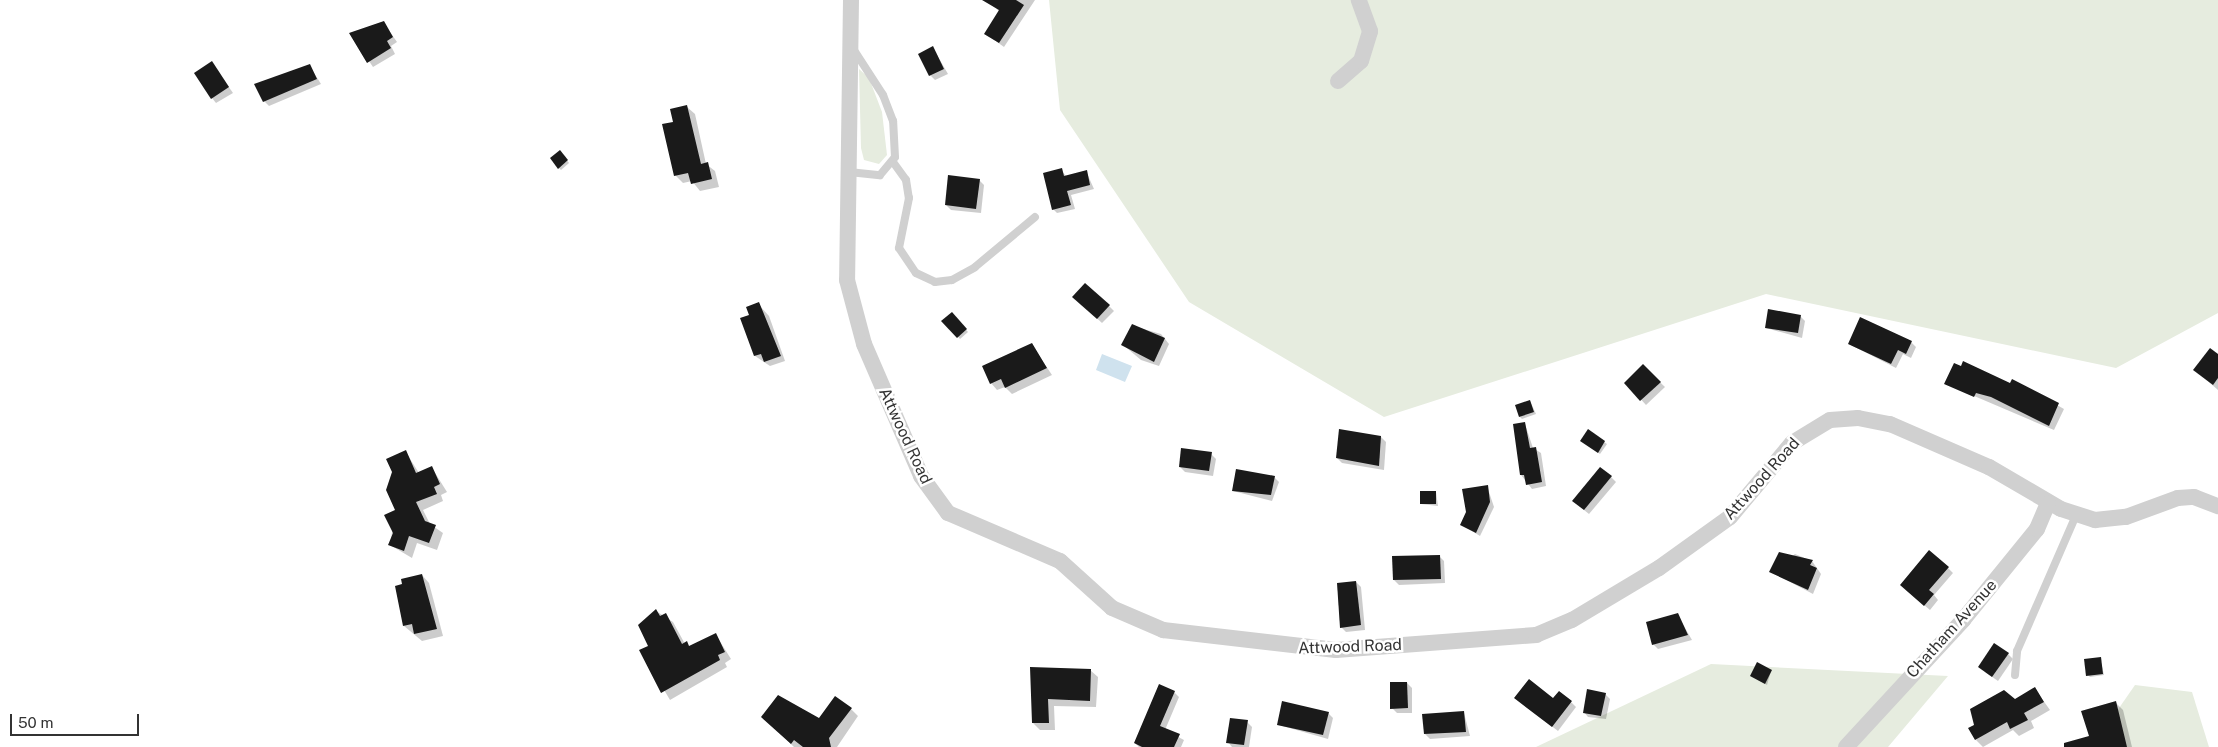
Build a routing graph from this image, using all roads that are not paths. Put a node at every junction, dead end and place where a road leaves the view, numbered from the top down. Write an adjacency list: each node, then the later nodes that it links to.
1 (851, 0): 3 (street, Attwood Road)
2 (1359, 0): 4 (street)
3 (848, 42): 5 (lane); 6 (street, Attwood Road)
4 (1338, 82)
5 (893, 162): 6 (lane); 7 (lane)
6 (849, 172): 8 (street, Attwood Road)
7 (1035, 217)
8 (2048, 503): 10 (street, Attwood Road); 12 (street, Chatham Avenue)
9 (2218, 506): 10 (street, Attwood Road)
10 (2076, 515): 11 (lane)
11 (2014, 675)
12 (1846, 747)

